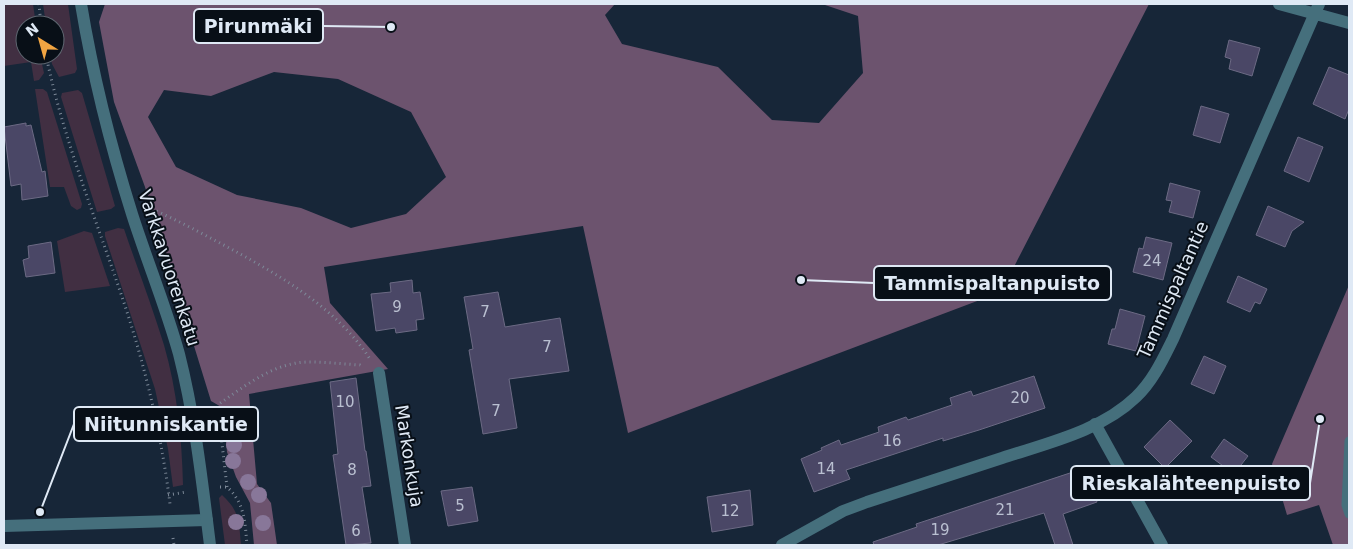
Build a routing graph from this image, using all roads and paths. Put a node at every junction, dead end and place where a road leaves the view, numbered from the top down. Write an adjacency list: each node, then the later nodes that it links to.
1 (81, 4): 16 (street, Varkkavuorenkatu)
2 (1279, 4): 3 (street)
3 (1317, 8): 4 (street); 8 (street, Tammispaltantie)
4 (1349, 23)
5 (48, 65): 13 (path)
6 (152, 209): 7 (path)
7 (379, 373): 10 (path); 23 (street, Markonkuja)
8 (1095, 424): 19 (street, Tammispaltantie); 25 (street)
9 (1349, 441): 15 (lane)
10 (227, 486): 11 (path); 22 (path)
11 (218, 488)
12 (183, 492): 13 (path)
13 (168, 495): 14 (path)
14 (170, 509)
15 (1349, 514)
16 (207, 520): 17 (street); 21 (street, Varkkavuorenkatu)
17 (4, 526)
18 (173, 538): 20 (path)
19 (804, 540): 24 (street, Tammispaltantie)
20 (174, 545)
21 (210, 545)
22 (247, 545)
23 (405, 545)
24 (782, 545)
25 (1162, 545)

